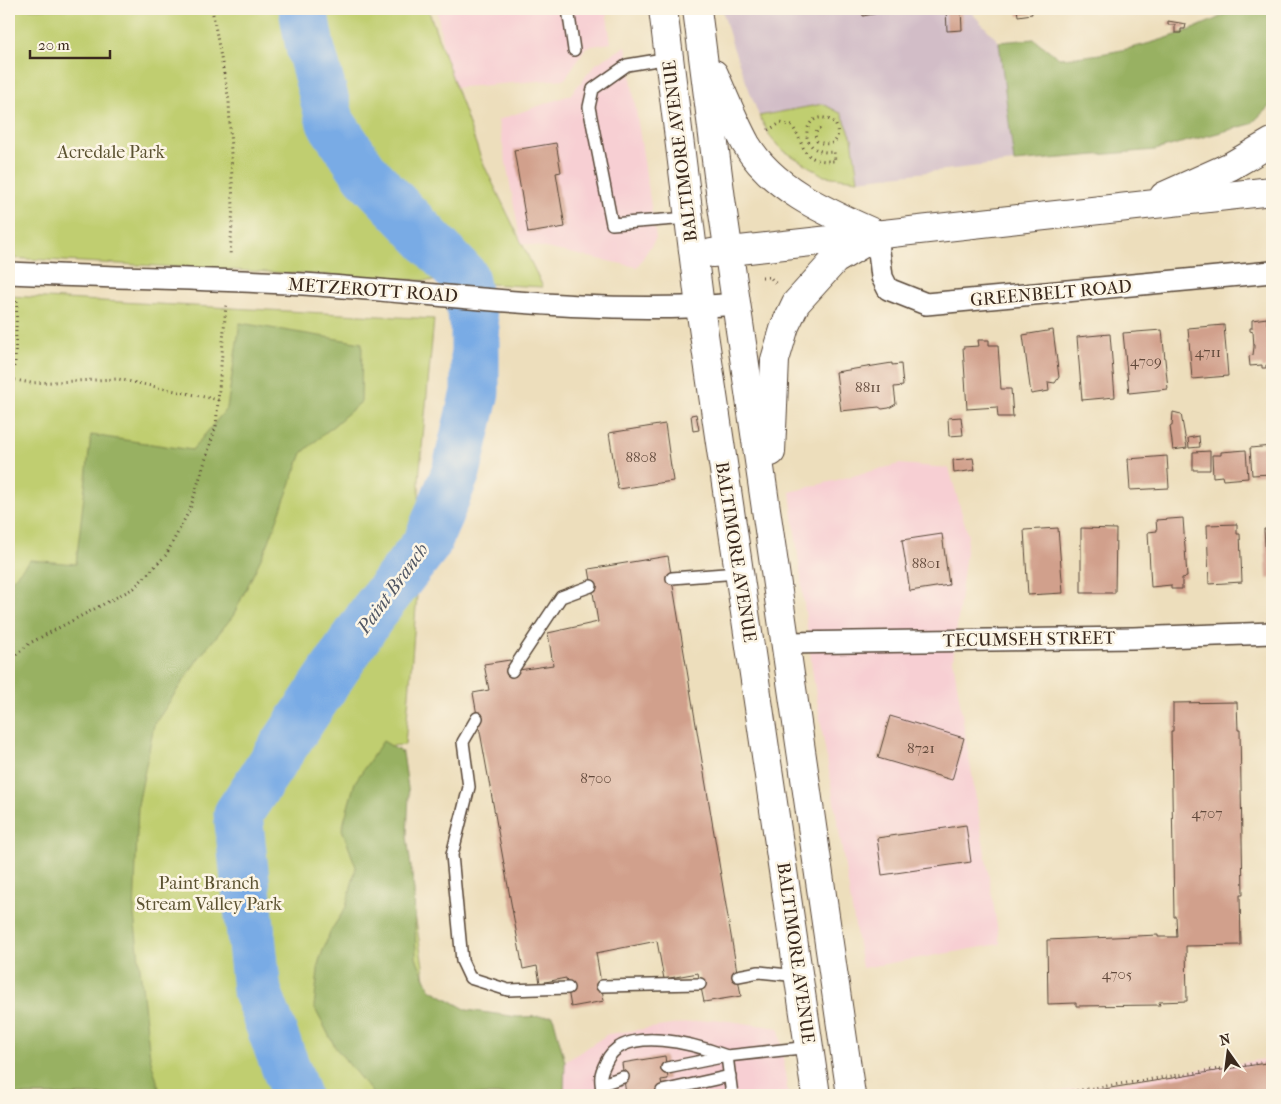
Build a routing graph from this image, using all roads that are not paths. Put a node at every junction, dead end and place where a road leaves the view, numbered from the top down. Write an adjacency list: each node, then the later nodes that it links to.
1 (568, 9): 4 (lane)
2 (663, 9): 6 (main road, BALTIMORE AVENUE)
3 (697, 9): 5 (main road, BALTIMORE AVENUE)
4 (574, 50)
5 (703, 52): 11 (main road); 12 (main road, BALTIMORE AVENUE)
6 (669, 58): 10 (main road, BALTIMORE AVENUE); 10 (lane)
7 (1272, 142): 9 (main road)
8 (1272, 191): 9 (main road)
9 (1142, 205): 11 (main road)
10 (688, 218): 13 (main road, BALTIMORE AVENUE)
11 (877, 234): 12 (main road); 14 (street, GREENBELT ROAD); 18 (main road)
12 (729, 251): 13 (main road); 16 (main road, BALTIMORE AVENUE)
13 (693, 255): 17 (main road, BALTIMORE AVENUE)
14 (1272, 272)
15 (13, 273): 17 (street, METZEROTT ROAD)
16 (737, 304): 17 (street, METZEROTT ROAD); 18 (main road, BALTIMORE AVENUE)
17 (700, 307): 19 (main road, BALTIMORE AVENUE)
18 (767, 512): 23 (main road, BALTIMORE AVENUE)
19 (738, 573): 20 (lane); 27 (main road, BALTIMORE AVENUE)
20 (672, 578)
21 (591, 586): 24 (lane)
22 (1272, 633): 23 (street, TECUMSEH STREET)
23 (786, 643): 40 (main road, BALTIMORE AVENUE)
24 (512, 670)
25 (477, 718): 30 (lane)
26 (738, 976): 27 (lane)
27 (800, 977): 31 (main road, BALTIMORE AVENUE)
28 (700, 984): 29 (lane)
29 (602, 986)
30 (568, 988)
31 (810, 1047): 32 (lane); 39 (main road, BALTIMORE AVENUE)
32 (727, 1056): 33 (lane); 34 (lane); 36 (lane)
33 (666, 1068)
34 (730, 1076): 37 (lane); 38 (lane)
35 (624, 1077): 36 (lane)
36 (602, 1090)
37 (662, 1091)
38 (731, 1095)
39 (816, 1095)
40 (851, 1095)

